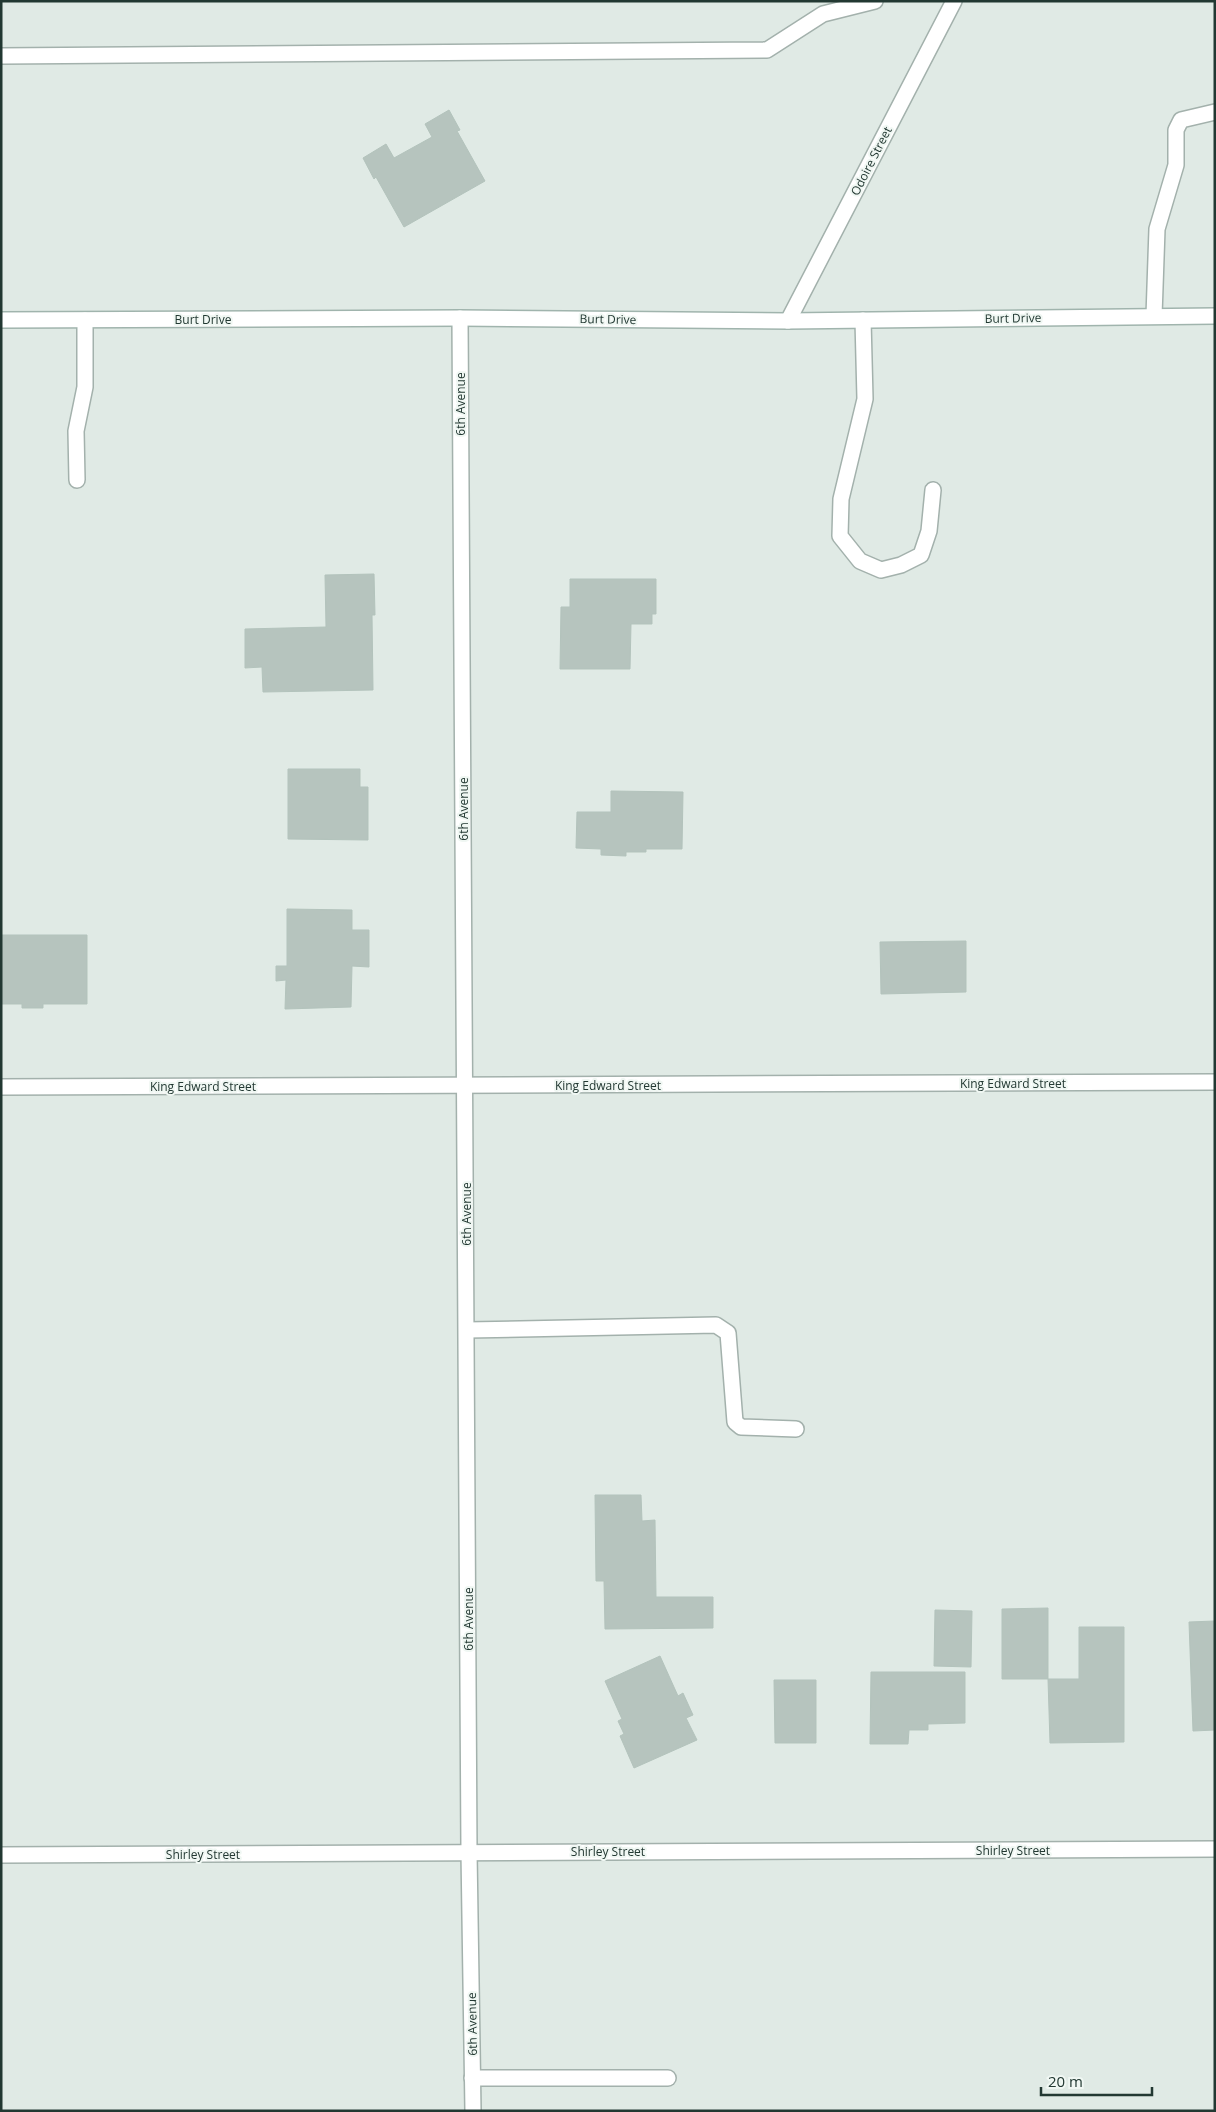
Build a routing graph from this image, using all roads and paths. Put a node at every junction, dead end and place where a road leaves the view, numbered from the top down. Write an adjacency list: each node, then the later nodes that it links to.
1 (875, 1): 3 (street)
2 (954, 1): 11 (street, Odoire Street)
3 (1, 56)
4 (1215, 112): 5 (street)
5 (1154, 316): 6 (street, Burt Drive); 10 (street, Burt Drive)
6 (1215, 316)
7 (460, 318): 9 (street, Burt Drive); 11 (street, Burt Drive); 15 (street, 6th Avenue)
8 (1, 320): 9 (street, Burt Drive)
9 (85, 320): 12 (street)
10 (863, 320): 11 (street, Burt Drive); 13 (street)
11 (788, 321)
12 (77, 480)
13 (933, 490)
14 (1215, 1082): 15 (street, King Edward Street)
15 (465, 1086): 16 (street, King Edward Street); 17 (street, 6th Avenue)
16 (1, 1087)
17 (467, 1330): 18 (street); 20 (street, 6th Avenue)
18 (796, 1429)
19 (1215, 1849): 20 (street, Shirley Street)
20 (469, 1852): 21 (street, Shirley Street); 22 (street, 6th Avenue)
21 (1, 1855)
22 (472, 2078): 23 (street); 24 (street, 6th Avenue)
23 (668, 2078)
24 (473, 2111)

